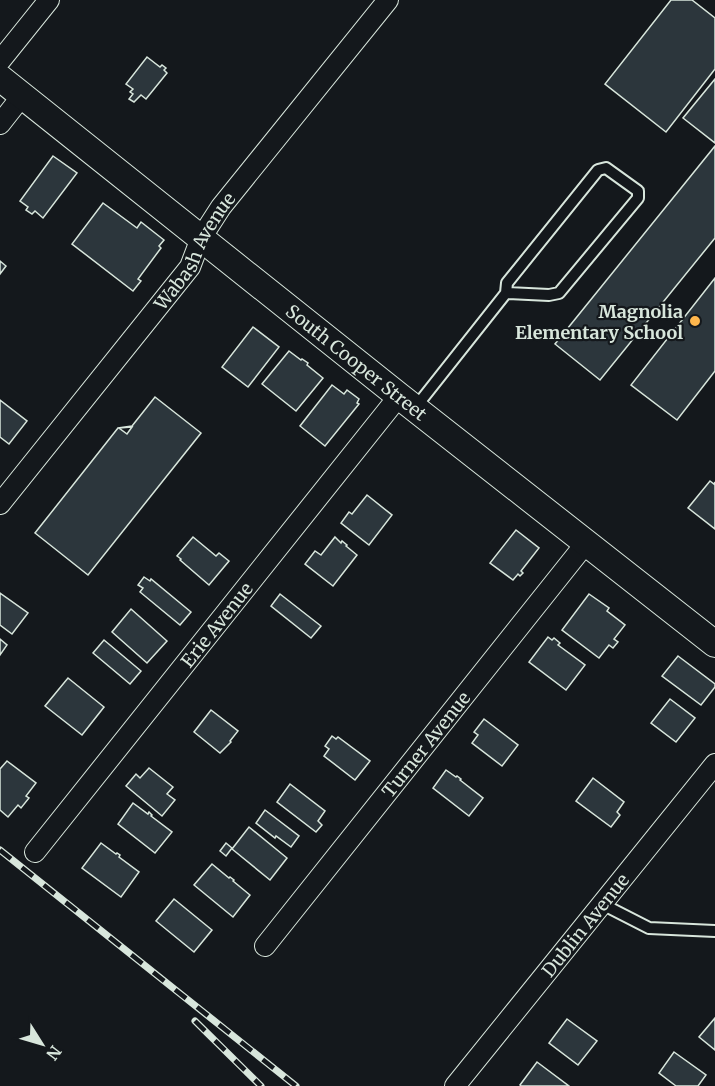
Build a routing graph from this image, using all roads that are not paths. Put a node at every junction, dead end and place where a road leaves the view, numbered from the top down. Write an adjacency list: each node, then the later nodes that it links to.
1 (49, 0): 3 (street)
2 (388, 0): 7 (street, Wabash Avenue)
3 (0, 61)
4 (0, 78): 5 (street, South Cooper Street)
5 (22, 96): 6 (street); 7 (street, South Cooper Street)
6 (0, 124)
7 (201, 238): 9 (street, South Cooper Street); 10 (street, Wabash Avenue)
8 (506, 293): 8 (lane); 9 (lane)
9 (407, 402): 11 (street, South Cooper Street); 14 (street, Erie Avenue)
10 (0, 504)
11 (586, 543): 12 (street, South Cooper Street); 17 (street, Turner Avenue)
12 (715, 644)
13 (715, 764): 15 (street, Dublin Avenue)
14 (35, 852)
15 (602, 904): 16 (lane); 18 (street, Dublin Avenue)
16 (715, 931)
17 (265, 946)
18 (455, 1086)

